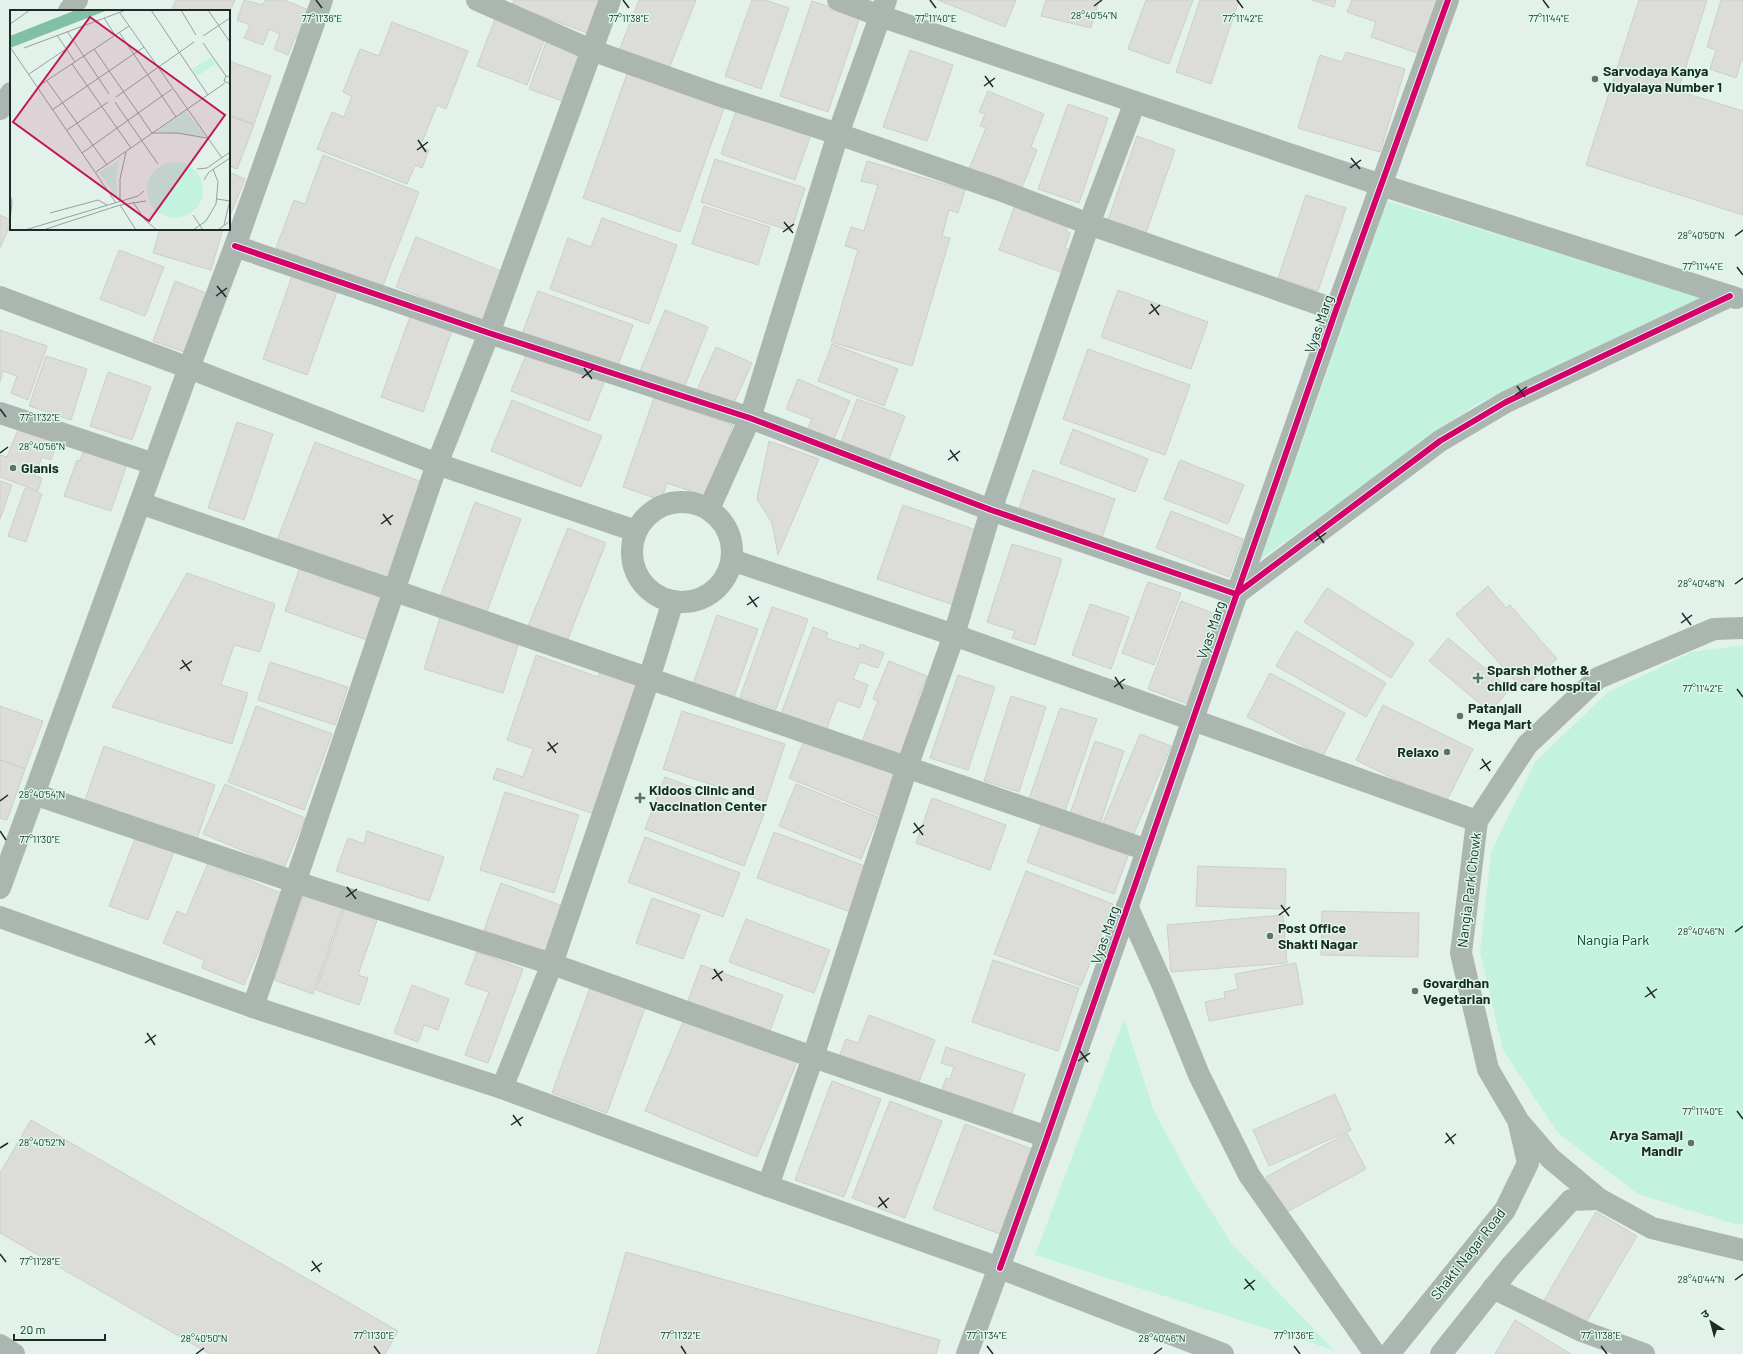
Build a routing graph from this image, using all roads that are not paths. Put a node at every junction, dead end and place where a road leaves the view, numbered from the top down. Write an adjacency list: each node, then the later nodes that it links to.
1 (77, 0): 8 (street)
2 (322, 0): 16 (street)
3 (477, 0): 9 (street)
4 (610, 0): 9 (street)
5 (838, 0): 7 (street)
6 (1448, 0): 14 (street, Vyas Marg)
7 (883, 8): 11 (street); 13 (street)
8 (70, 10)
9 (591, 50): 13 (street); 20 (street)
10 (10, 94): 12 (street)
11 (1135, 102): 14 (street); 15 (street)
12 (0, 109)
13 (838, 134): 15 (street); 23 (street)
14 (1381, 185): 18 (street); 19 (street, Vyas Marg)
15 (1089, 224): 19 (street); 28 (street)
16 (235, 246): 20 (street); 21 (street)
17 (0, 297): 21 (street)
18 (1737, 298): 32 (street)
19 (1336, 310): 32 (street, Vyas Marg)
20 (489, 333): 23 (street); 25 (street)
21 (189, 368): 24 (street); 25 (street)
22 (0, 413): 24 (street)
23 (750, 418): 27 (street); 28 (street)
24 (154, 464): 26 (street)
25 (437, 464): 29 (street); 31 (street)
26 (140, 503): 31 (street); 39 (street)
27 (709, 509): 29 (street); 30 (street)
28 (991, 510): 32 (street); 35 (street)
29 (636, 531): 33 (street)
30 (732, 560): 33 (street); 35 (street)
31 (395, 591): 36 (street); 42 (street)
32 (1236, 594): 37 (street, Vyas Marg)
33 (673, 601): 36 (street)
34 (1743, 628): 40 (street, Nangia Park Chowk)
35 (954, 635): 37 (street); 38 (street)
36 (649, 679): 38 (street); 46 (street)
37 (1193, 720): 40 (street); 41 (street, Vyas Marg)
38 (907, 767): 41 (street); 48 (street)
39 (34, 794): 42 (street); 43 (street)
40 (1477, 821): 50 (street, Nangia Park Chowk)
41 (1147, 850): 44 (street, Vyas Marg)
42 (295, 882): 46 (street); 47 (street)
43 (0, 888)
44 (1127, 906): 51 (street, Vyas Marg); 61 (street)
45 (0, 917): 47 (street)
46 (552, 964): 48 (street); 49 (street)
47 (252, 1007): 49 (street)
48 (813, 1057): 51 (street); 52 (street)
49 (502, 1088): 52 (street)
50 (1519, 1122): 53 (street, Nangia Park Chowk); 62 (street, Shakti Nagar Road)
51 (1047, 1136): 55 (street, Vyas Marg)
52 (768, 1186): 55 (street)
53 (1599, 1199): 54 (street, Nangia Park Chowk); 56 (street)
54 (1743, 1250)
55 (1000, 1268): 59 (street, Vyas Marg); 60 (street)
56 (1494, 1288): 63 (street); 64 (street)
57 (0, 1345): 58 (street)
58 (14, 1354)
59 (968, 1354)
60 (1223, 1354)
61 (1375, 1354)
62 (1389, 1354)
63 (1441, 1354)
64 (1644, 1354)

